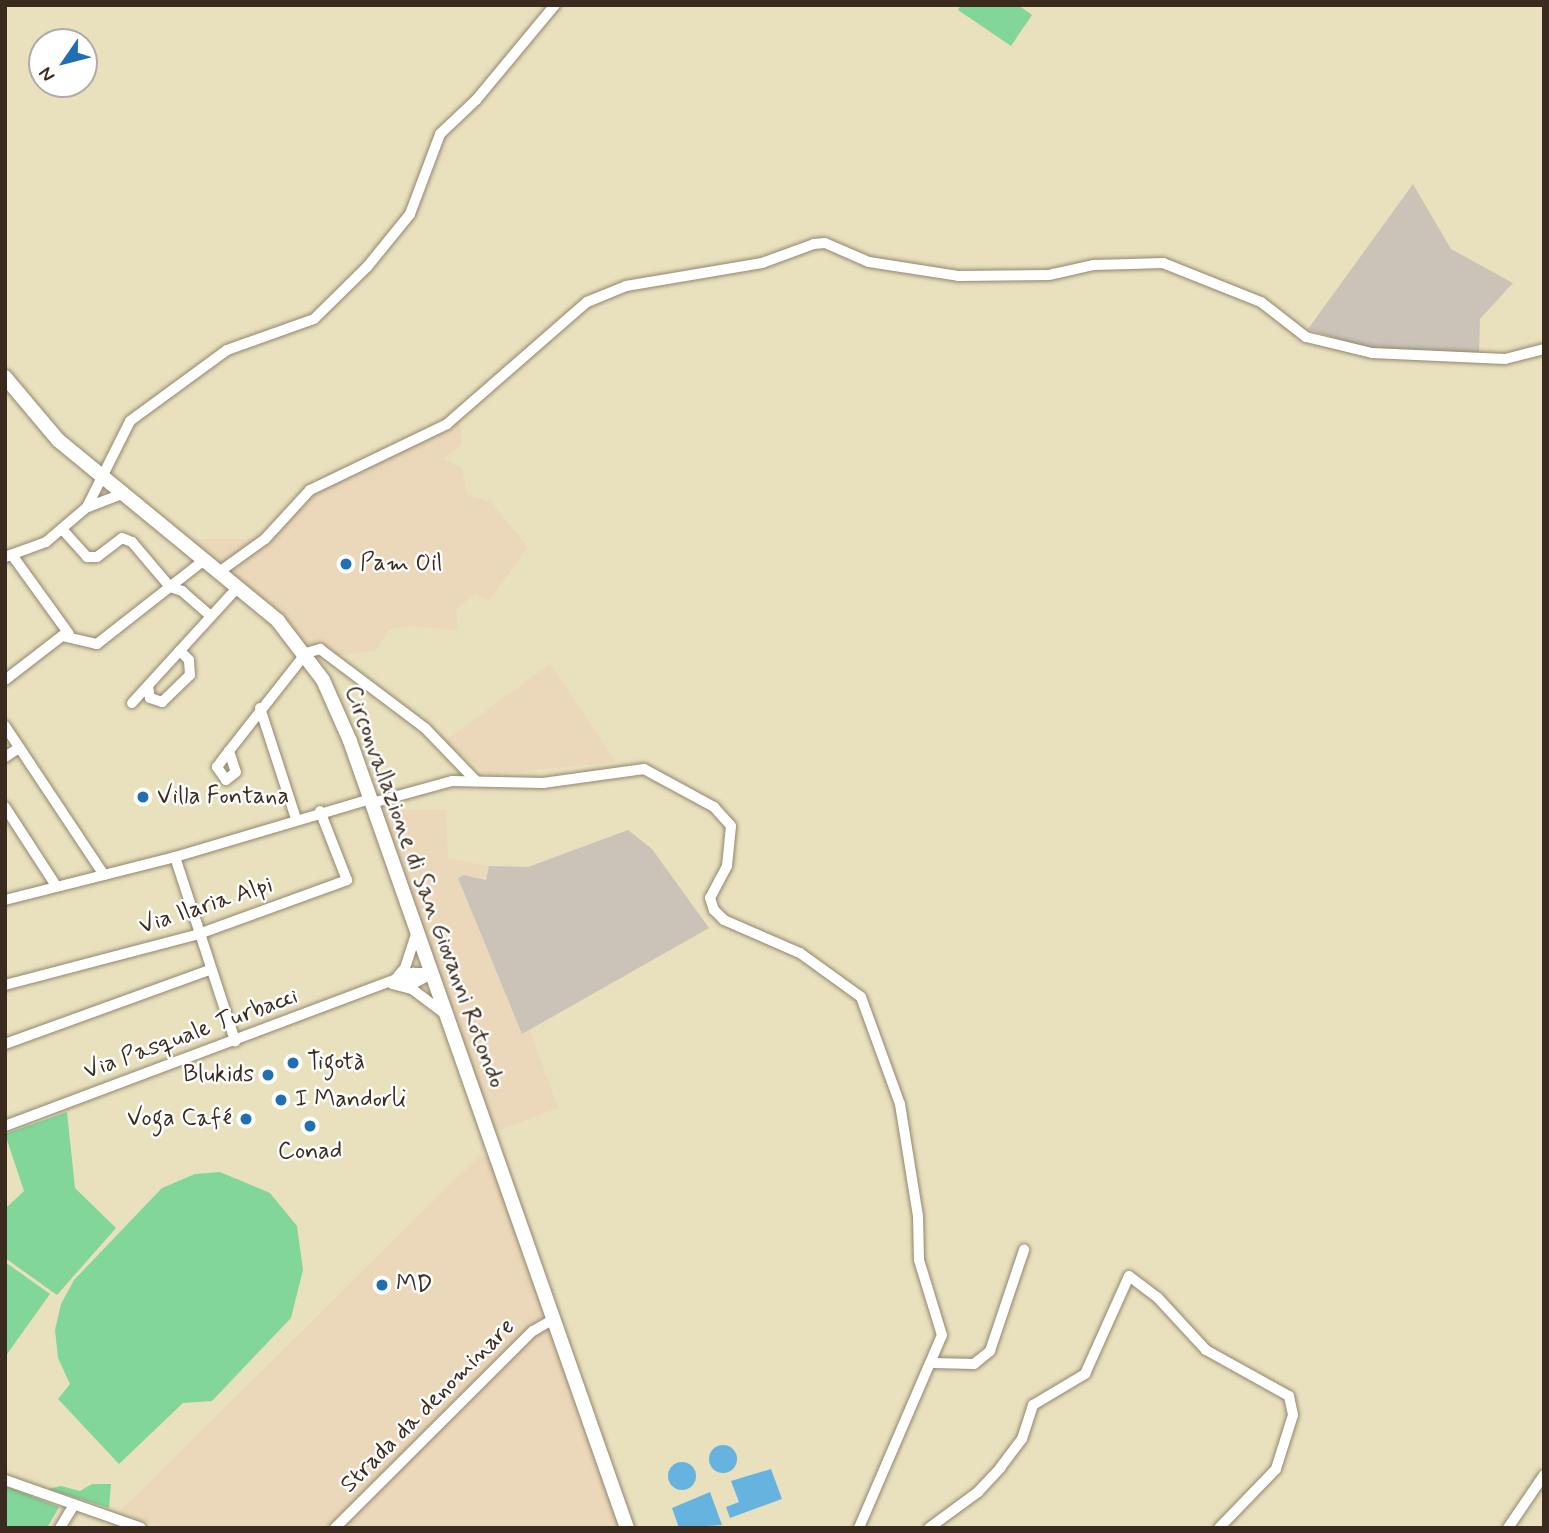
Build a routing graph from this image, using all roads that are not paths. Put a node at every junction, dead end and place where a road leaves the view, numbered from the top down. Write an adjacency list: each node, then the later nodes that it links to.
1 (555, 5): 4 (street)
2 (1544, 349): 10 (street)
3 (5, 377): 4 (main road, Circonvallazione di San Giovanni Rotondo)
4 (102, 477): 5 (main road, Circonvallazione di San Giovanni Rotondo); 6 (street)
5 (122, 494): 6 (street); 9 (main road, Circonvallazione di San Giovanni Rotondo)
6 (87, 507): 7 (street)
7 (62, 528): 8 (street); 11 (street)
8 (8, 556): 14 (street)
9 (204, 559): 10 (main road, Circonvallazione di San Giovanni Rotondo); 11 (street)
10 (219, 572): 12 (main road, Circonvallazione di San Giovanni Rotondo)
11 (170, 587): 13 (street); 14 (street)
12 (238, 587): 13 (street); 16 (main road, Circonvallazione di San Giovanni Rotondo)
13 (211, 616): 15 (street)
14 (69, 634): 17 (street)
15 (180, 651): 18 (street); 18 (street)
16 (306, 653): 20 (street); 25 (street); 26 (main road, Circonvallazione di San Giovanni Rotondo)
17 (5, 680)
18 (148, 686): 19 (street)
19 (132, 704)
20 (260, 708): 23 (street); 29 (street)
21 (5, 726): 22 (street)
22 (19, 748): 24 (street); 31 (street)
23 (229, 751)
24 (5, 757)
25 (476, 780): 26 (street); 46 (street)
26 (372, 801): 28 (street); 34 (main road, Circonvallazione di San Giovanni Rotondo)
27 (5, 807): 32 (street)
28 (320, 811): 29 (street); 35 (street, Via Ilaria Alpi)
29 (296, 819): 30 (street)
30 (175, 857): 31 (street); 35 (street)
31 (104, 875): 32 (street)
32 (57, 887): 33 (street)
33 (5, 900)
34 (417, 930): 37 (main road, Circonvallazione di San Giovanni Rotondo); 38 (street)
35 (197, 935): 36 (street); 39 (street, Via Ilaria Alpi)
36 (209, 970): 41 (street); 42 (street)
37 (432, 973): 38 (street, Via Pasquale Turbacci); 40 (main road, Circonvallazione di San Giovanni Rotondo)
38 (392, 984): 40 (street); 41 (street, Via Pasquale Turbacci)
39 (5, 985)
40 (448, 1017): 45 (main road, Circonvallazione di San Giovanni Rotondo)
41 (234, 1041): 43 (street, Via Pasquale Turbacci)
42 (5, 1044)
43 (5, 1126)
44 (1024, 1250): 46 (street)
45 (554, 1319): 52 (street, Strada da denominare); 53 (main road, Circonvallazione di San Giovanni Rotondo)
46 (933, 1363): 54 (street)
47 (1544, 1475): 57 (street)
48 (5, 1480): 49 (street)
49 (74, 1505): 50 (street); 51 (street)
50 (60, 1528)
51 (141, 1528)
52 (335, 1528)
53 (627, 1528)
54 (859, 1528)
55 (929, 1528): 56 (street)
56 (1219, 1528)
57 (1508, 1528)

